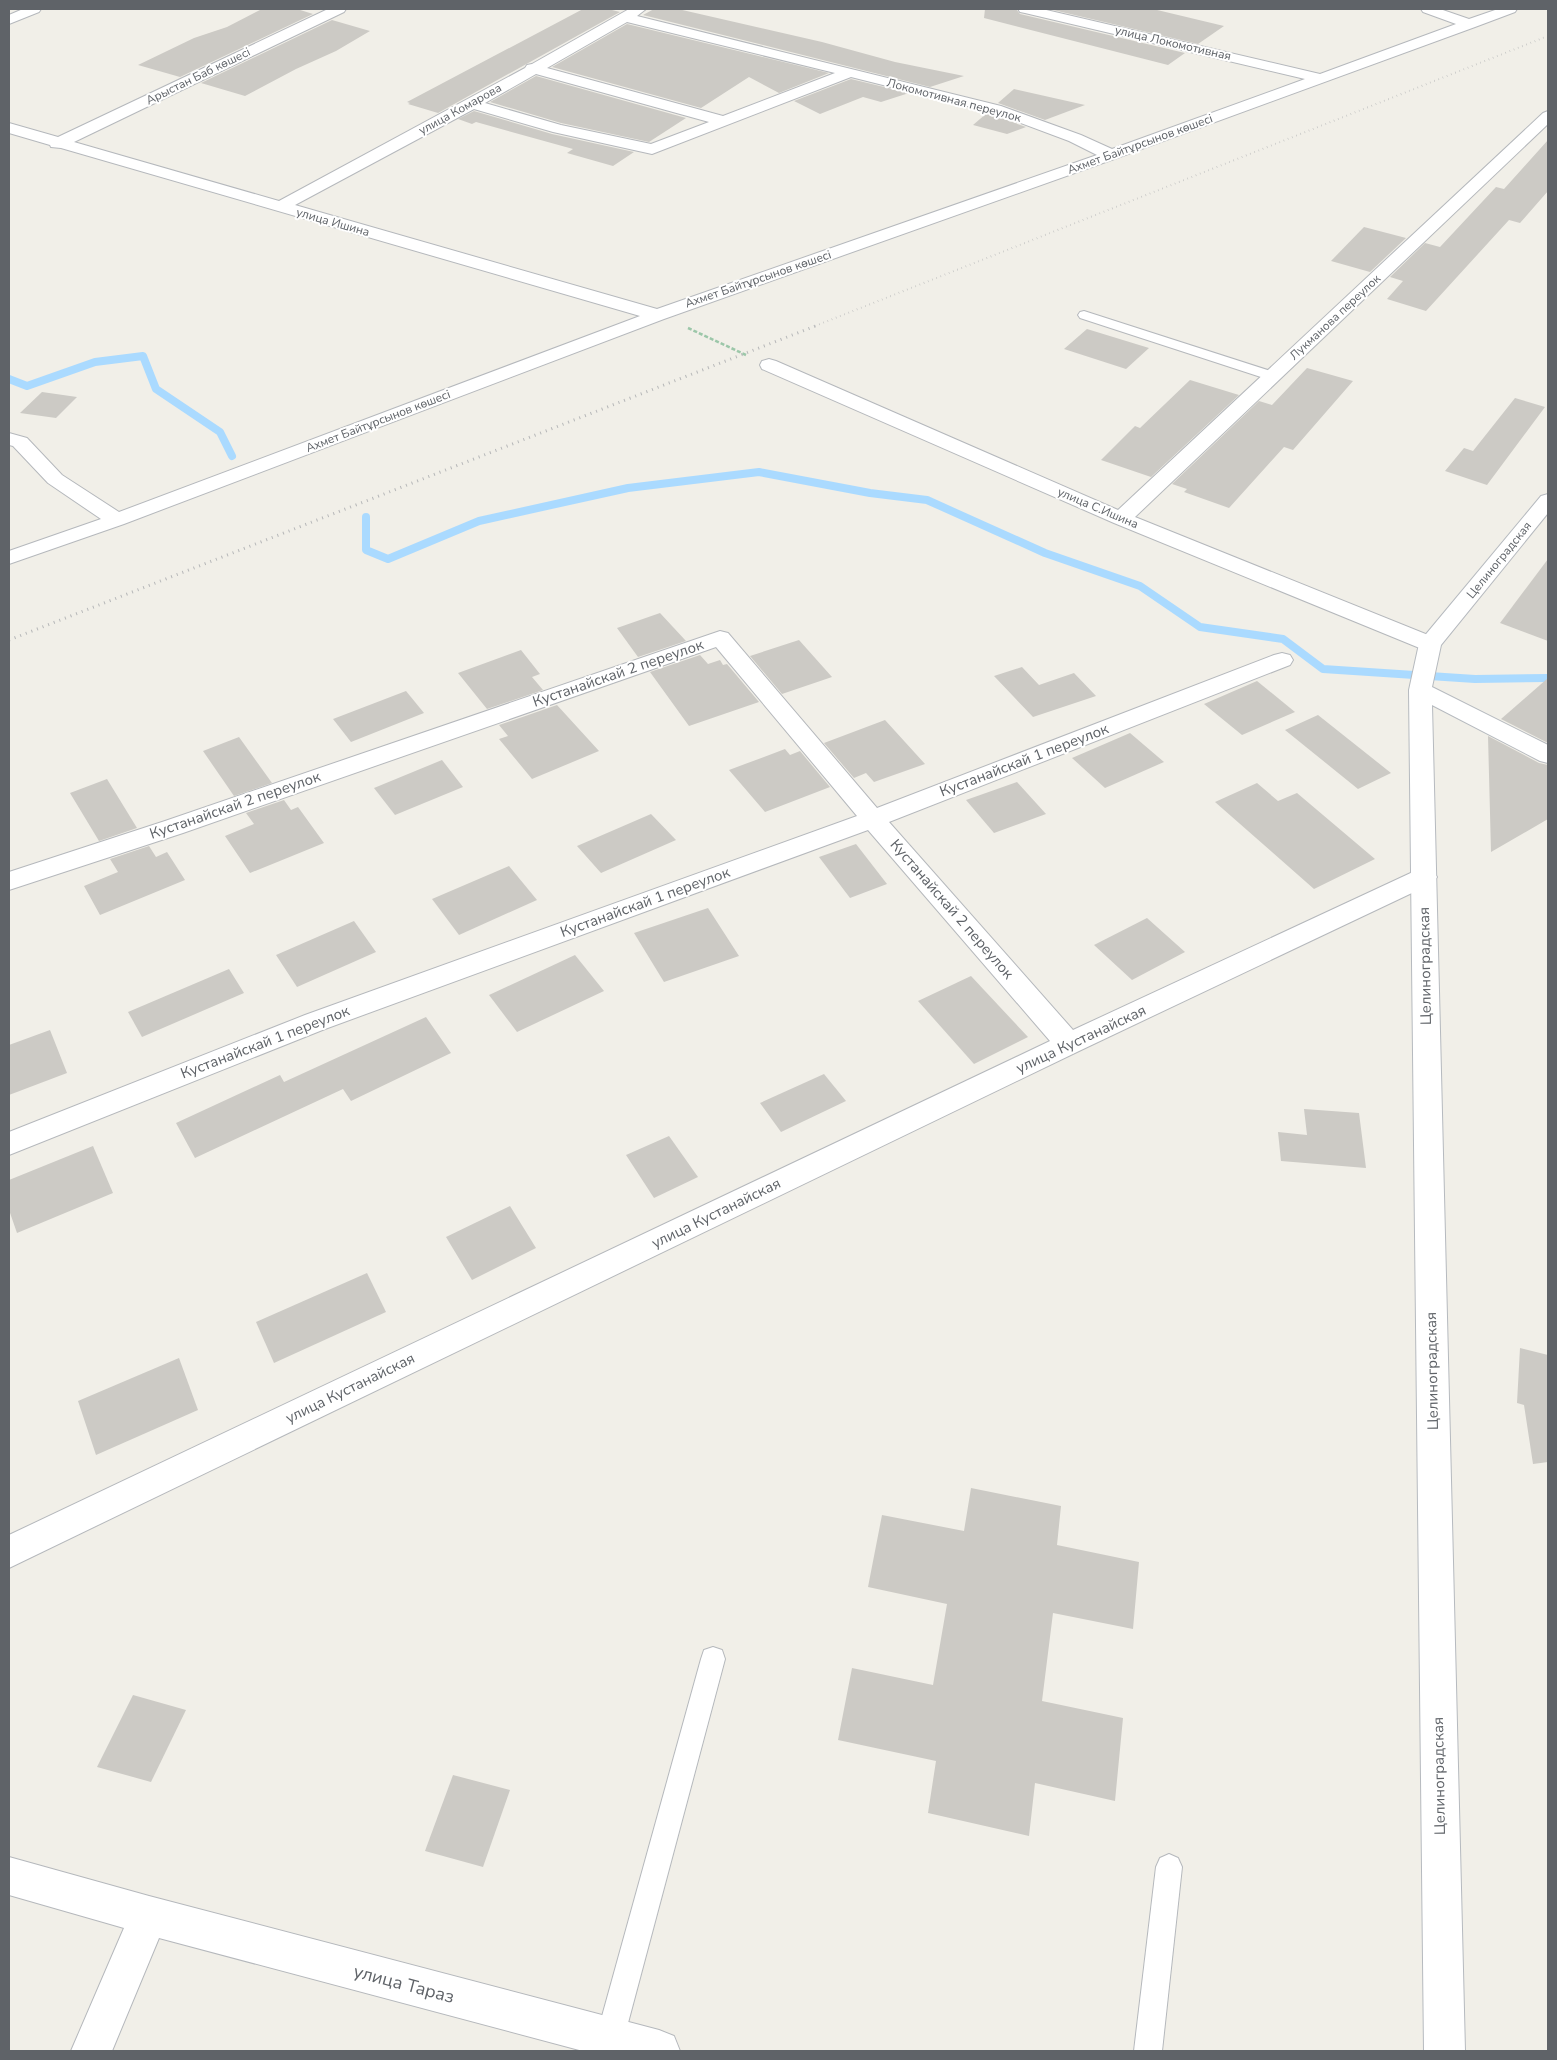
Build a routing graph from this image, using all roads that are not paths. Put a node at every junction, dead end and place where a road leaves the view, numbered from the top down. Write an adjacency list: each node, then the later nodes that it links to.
1 (34, 9): 8 (street)
2 (339, 9): 17 (street, Арыстан Баб көшесі)
3 (639, 9): 7 (street, улица Комарова)
4 (1025, 9): 12 (street, улица Локомотивная)
5 (1428, 9): 9 (street)
6 (1510, 9): 9 (street, Ахмет Байтұрсынов көшесі)
7 (625, 16): 10 (street, улица Комарова); 11 (street, Локомотивная переулок)
8 (9, 20)
9 (1470, 24): 12 (street, Ахмет Байтұрсынов көшесі)
10 (532, 68): 13 (street, улица Комарова); 15 (street)
11 (852, 72): 15 (street); 18 (street, Локомотивная переулок)
12 (1320, 78): 18 (street, Ахмет Байтұрсынов көшесі)
13 (472, 104): 15 (street); 19 (street, улица Комарова)
14 (1548, 116): 23 (street, Лукманова переулок)
15 (724, 121)
16 (9, 128): 17 (street, улица Ишина)
17 (57, 144): 19 (street, улица Ишина)
18 (1111, 155): 20 (street, Ахмет Байтұрсынов көшесі)
19 (280, 207): 20 (street, улица Ишина)
20 (658, 315): 27 (street, Ахмет Байтұрсынов көшесі)
21 (1084, 315): 23 (lane)
22 (769, 365): 26 (street, улица С.Ишина)
23 (1272, 376): 26 (street, Лукманова переулок)
24 (9, 439): 27 (street)
25 (1548, 500): 29 (street, Целиноградская)
26 (1121, 519): 29 (street, улица С.Ишина)
27 (117, 520): 28 (street, Ахмет Байтұрсынов көшесі)
28 (9, 558)
29 (1430, 644): 31 (street, Целиноградская)
30 (1282, 660): 33 (street, Кустанайскай 1 переулок)
31 (1420, 690): 32 (street); 34 (street, Целиноградская)
32 (1548, 755)
33 (873, 819): 35 (street, Кустанайскай 2 переулок); 36 (street, Кустанайскай 2 переулок); 37 (street, Кустанайскай 1 переулок)
34 (1424, 877): 36 (street, улица Кустанайская); 47 (street, Целиноградская)
35 (9, 881)
36 (1069, 1044): 38 (street, улица Кустанайская)
37 (9, 1144)
38 (9, 1552)
39 (712, 1658): 43 (lane)
40 (1169, 1867): 46 (lane)
41 (9, 1876): 42 (street, улица Тараз)
42 (149, 1916): 43 (street, улица Тараз); 44 (street)
43 (610, 2038): 45 (street, улица Тараз)
44 (91, 2051)
45 (659, 2051)
46 (1148, 2051)
47 (1444, 2051)

